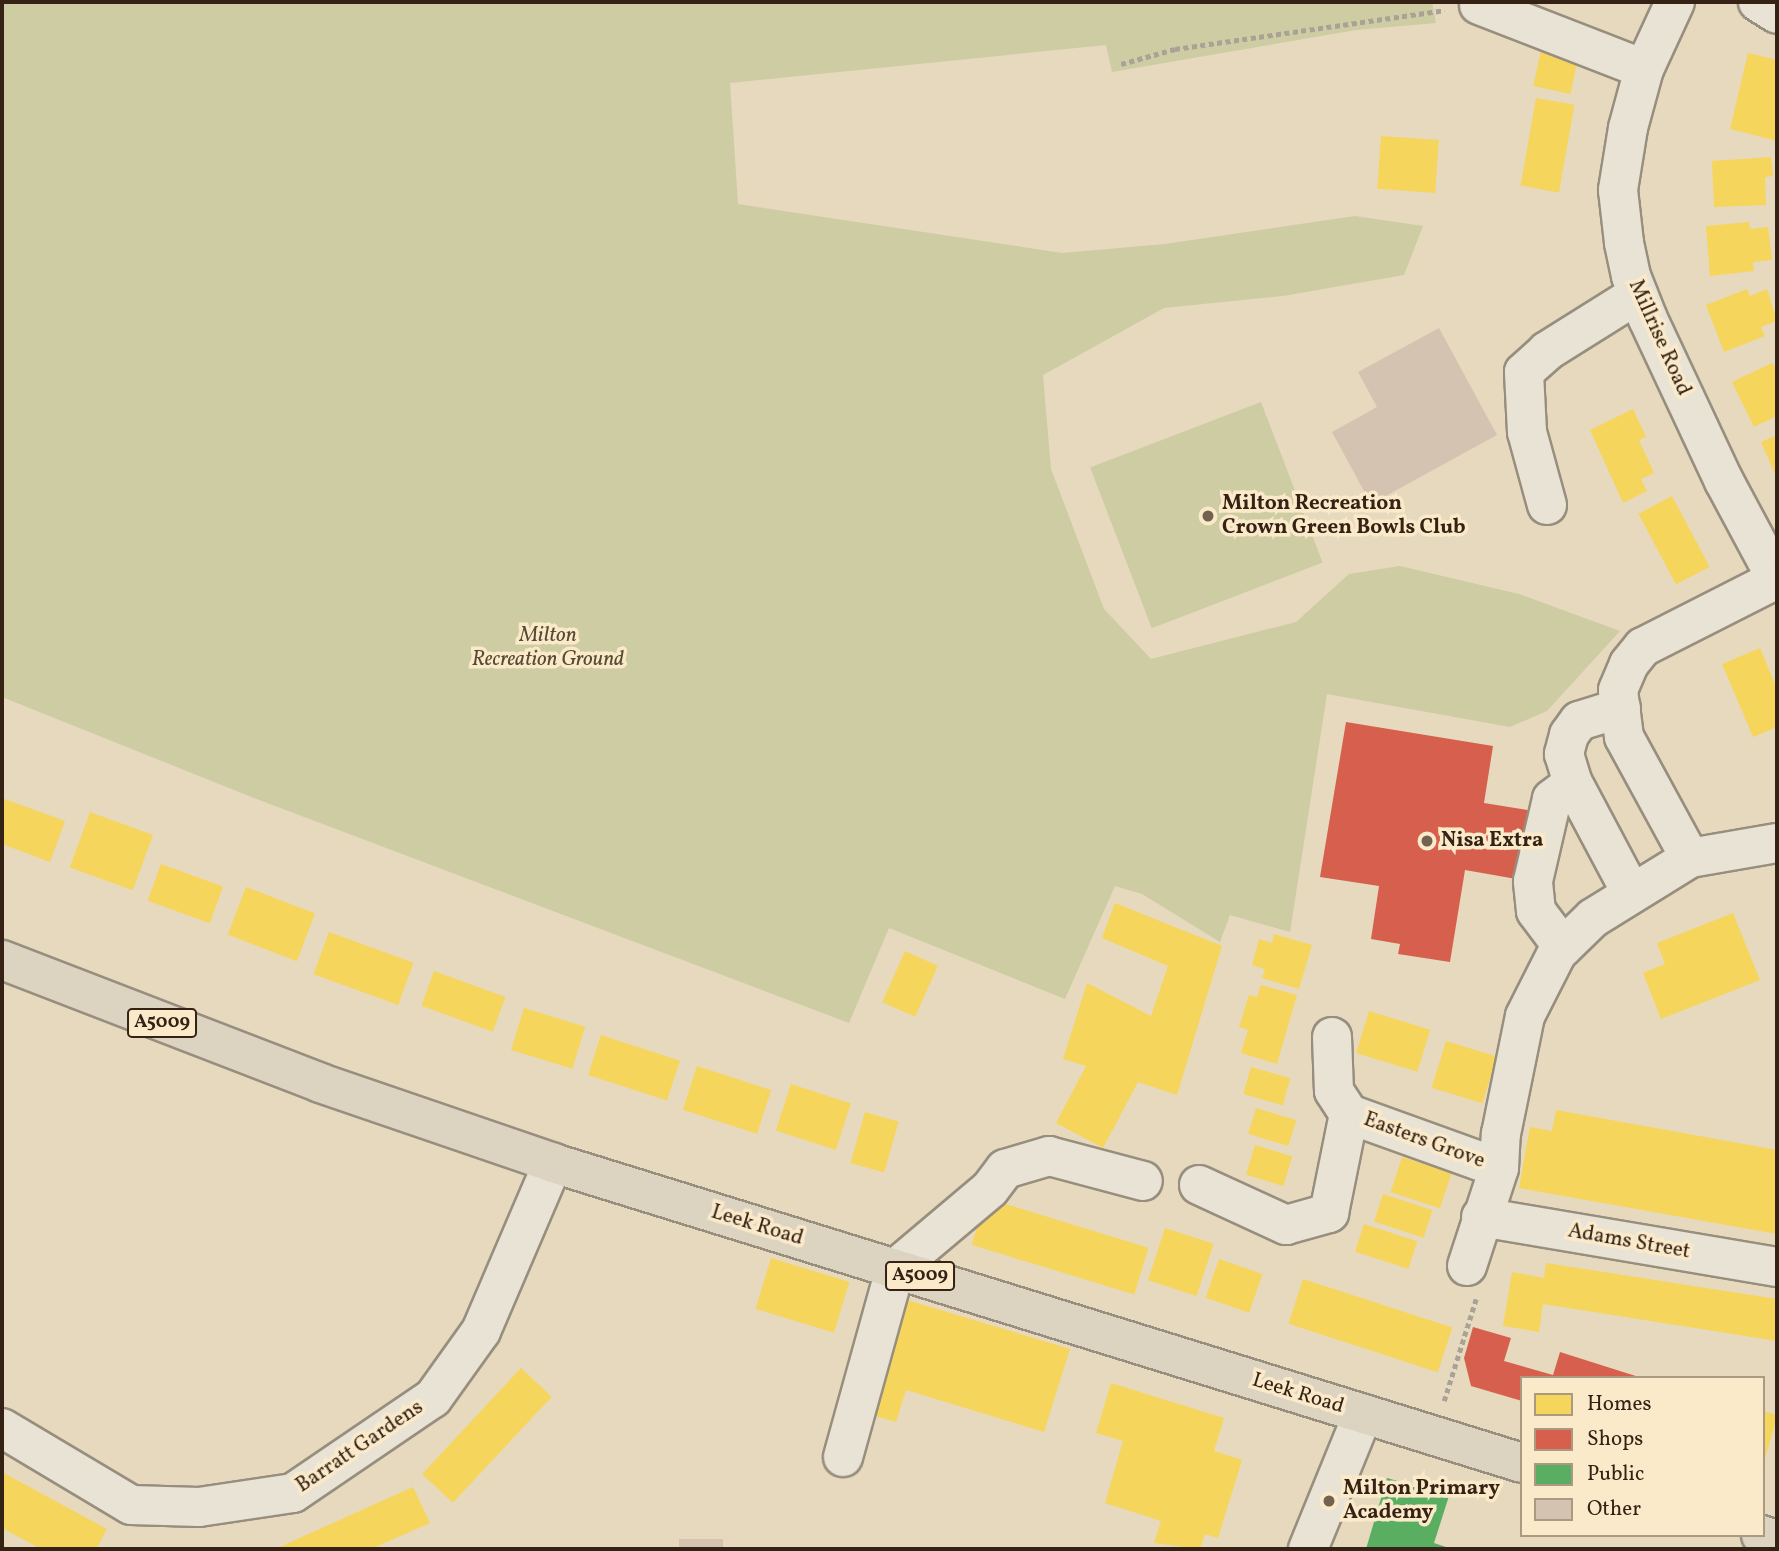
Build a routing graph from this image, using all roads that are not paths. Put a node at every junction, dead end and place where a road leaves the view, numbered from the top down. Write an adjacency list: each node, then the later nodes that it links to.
1 (1675, 2): 5 (street, Millrise Road)
2 (1758, 2): 4 (street)
3 (1479, 5): 5 (street)
4 (1777, 15)
5 (1644, 69): 6 (street, Millrise Road)
6 (1638, 294): 7 (street); 8 (street, Millrise Road)
7 (1547, 505)
8 (1777, 580): 9 (street)
9 (1620, 708): 10 (street); 12 (street)
10 (1573, 783): 13 (street); 14 (street)
11 (1777, 843): 12 (street)
12 (1690, 858): 13 (street)
13 (1631, 892): 14 (street)
14 (1563, 947): 18 (street)
15 (3, 963): 19 (main road, Leek Road / A5009)
16 (1332, 1037): 17 (street, Easters Grove)
17 (1349, 1114): 18 (street, Easters Grove); 21 (street, Easters Grove)
18 (1500, 1151): 22 (street)
19 (553, 1163): 25 (main road, Leek Road / A5009); 27 (street, Barratt Gardens)
20 (1143, 1181): 25 (street)
21 (1199, 1185)
22 (1481, 1217): 23 (street); 24 (street, Adams Street)
23 (1467, 1266)
24 (1777, 1267)
25 (895, 1269): 26 (main road, Leek Road / A5009); 28 (street)
26 (1363, 1414): 29 (main road, Leek Road / A5009); 30 (street)
27 (2, 1429)
28 (843, 1457)
29 (1520, 1462)
30 (1308, 1549)

